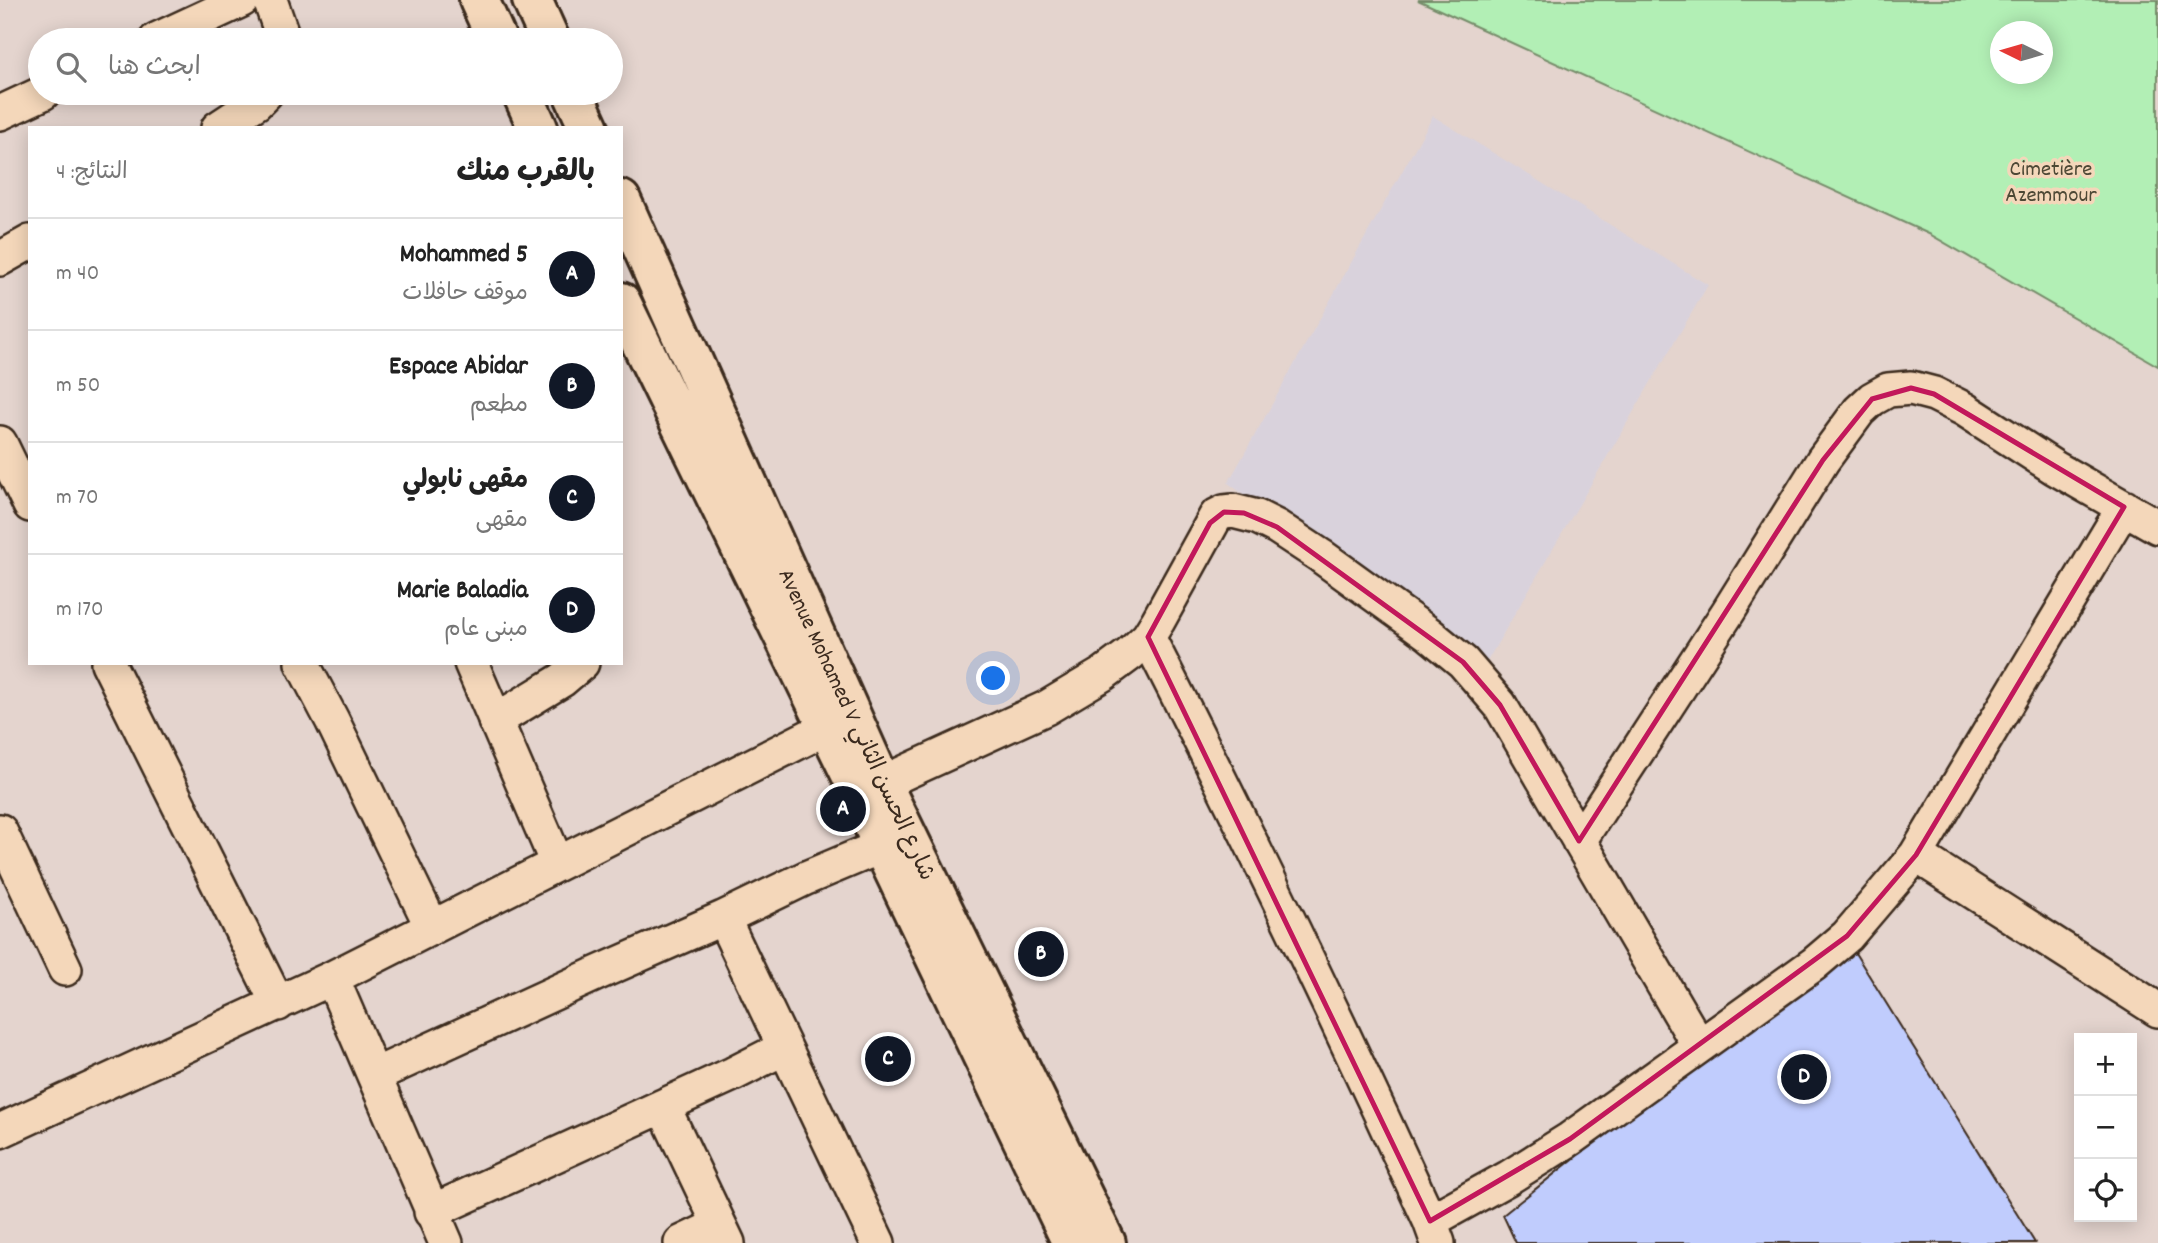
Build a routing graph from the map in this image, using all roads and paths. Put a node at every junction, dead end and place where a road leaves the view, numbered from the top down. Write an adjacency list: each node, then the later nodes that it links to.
1 (242, 0): 4 (street)
2 (270, 0): 5 (street)
3 (479, 0): 6 (main road)
4 (182, 28)
5 (280, 28)
6 (492, 28)
7 (28, 100): 11 (street)
8 (253, 105): 12 (street)
9 (527, 105): 13 (main road)
10 (578, 105): 14 (main road)
11 (0, 113)
12 (221, 126)
13 (537, 126)
14 (588, 126)
15 (623, 205): 29 (main road, Avenue Mohamed V شارع الحسن الثاني)
16 (28, 243): 17 (street)
17 (0, 259)
18 (623, 306): 29 (main road, Avenue Mohamed V شارع الحسن الثاني)
19 (10, 456): 20 (street)
20 (28, 500)
21 (2124, 508): 22 (street); 32 (street); 34 (street)
22 (2158, 527)
23 (1148, 637): 30 (street); 32 (street); 48 (street)
24 (109, 665): 40 (street)
25 (303, 665): 37 (street)
26 (472, 665): 28 (street)
27 (580, 665): 28 (street)
28 (495, 721): 35 (street)
29 (840, 722): 30 (main road, Avenue Mohamed V شارع الحسن الثاني); 35 (street)
30 (871, 788): 33 (main road, Avenue Mohamed V شارع الحسن الثاني); 54 (main road, Avenue Mohamed V شارع الحسن الثاني)
31 (0, 831): 38 (street)
32 (1579, 841): 42 (street)
33 (882, 846): 36 (street); 53 (main road, Avenue Mohamed V شارع الحسن الثاني)
34 (1916, 855): 41 (street); 42 (street)
35 (557, 863): 37 (street)
36 (723, 918): 43 (street); 44 (street)
37 (432, 927): 39 (street)
38 (65, 969)
39 (332, 978): 40 (street); 44 (street)
40 (278, 1004): 46 (street)
41 (2158, 1010)
42 (1699, 1046): 48 (street)
43 (784, 1048): 45 (street); 52 (street)
44 (375, 1075): 47 (street)
45 (663, 1106): 47 (street); 49 (street)
46 (0, 1131)
47 (431, 1212): 50 (street)
48 (1434, 1232)
49 (723, 1234): 51 (street)
50 (446, 1243)
51 (681, 1243)
52 (878, 1243)
53 (1072, 1243)
54 (1106, 1243)

